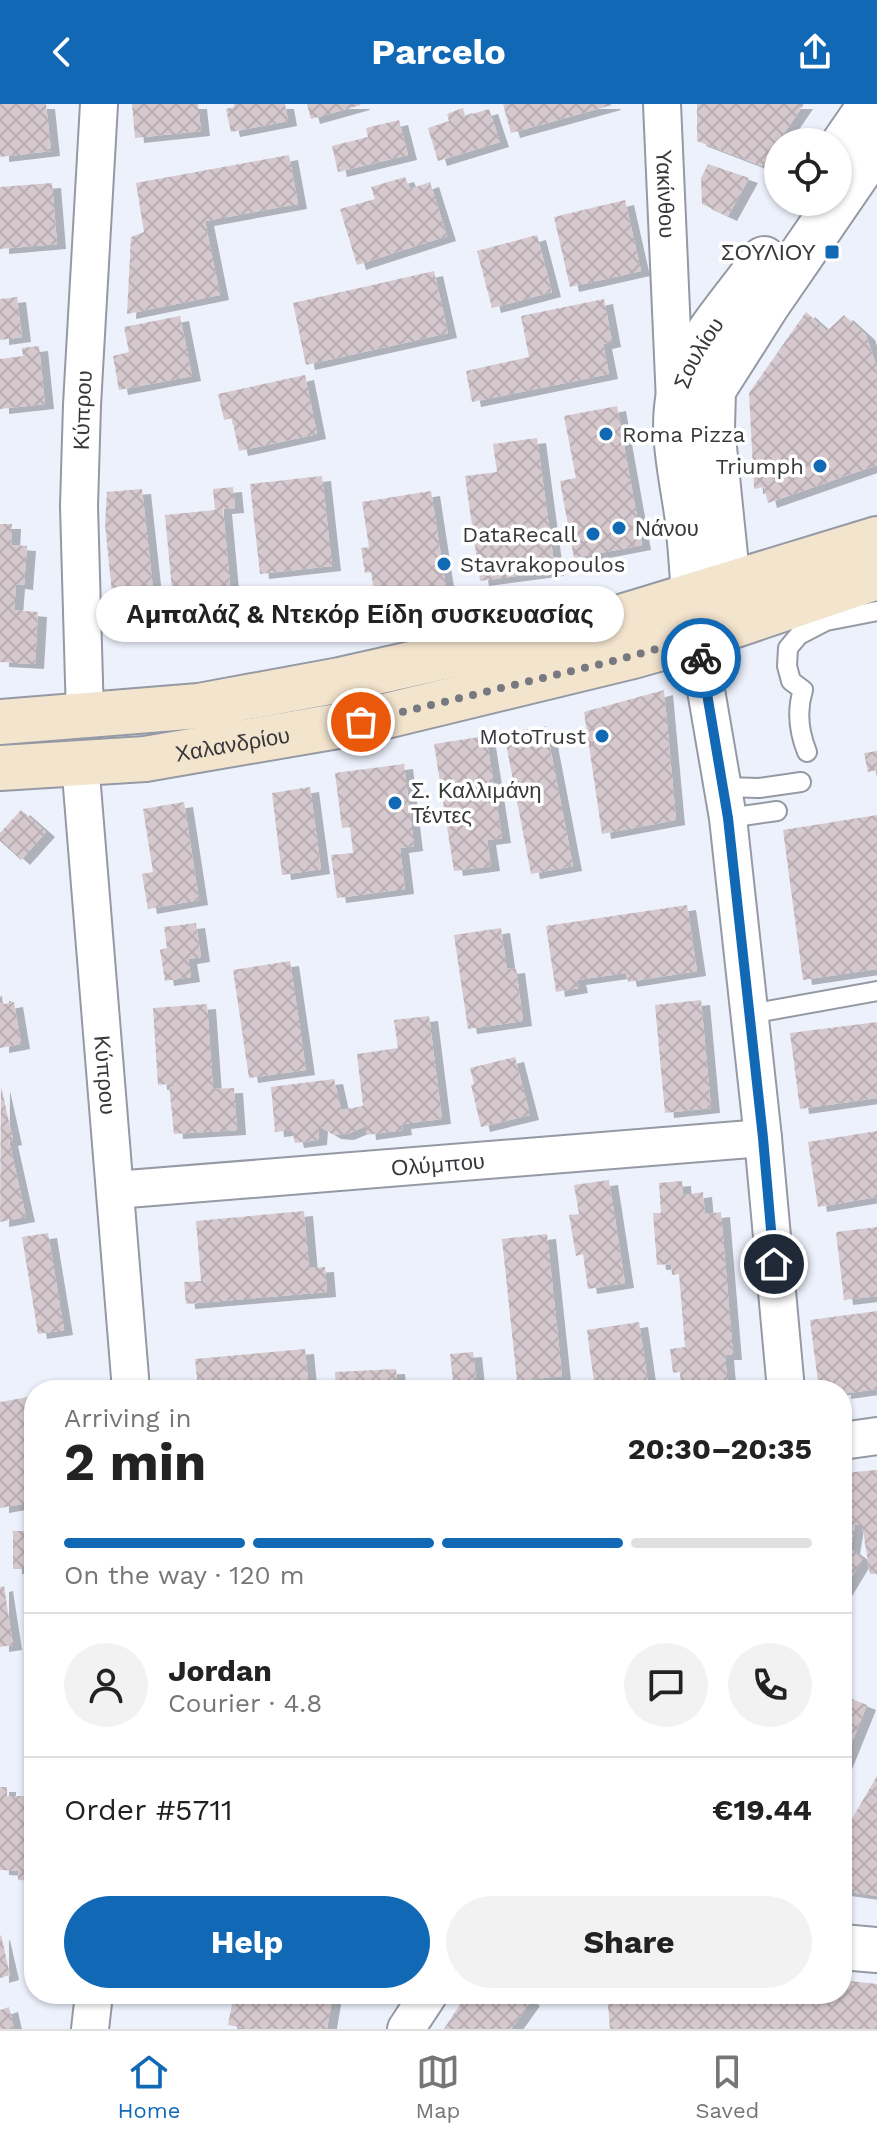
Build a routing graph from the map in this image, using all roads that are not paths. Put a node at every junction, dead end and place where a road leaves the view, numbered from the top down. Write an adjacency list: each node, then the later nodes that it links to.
1 (99, 104): 16 (street, Κύπρου)
2 (662, 104): 7 (street, Υακίνθου)
3 (871, 104): 4 (street)
4 (852, 132)
5 (877, 145): 8 (street, Σουλίου)
6 (794, 216): 9 (street, Σουλίου)
7 (670, 282): 9 (street); 10 (street, Υακίνθου)
8 (767, 305): 9 (street); 13 (street, Σουλίου)
9 (717, 322): 10 (street, Σουλίου)
10 (676, 425): 13 (street, Σουλίου)
11 (877, 539): 13 (main road, Χαλανδρίου)
12 (877, 577): 15 (main road, Χαλανδρίου)
13 (713, 611): 15 (main road, Χαλανδρίου); 16 (main road, Χαλανδρίου); 19 (main road, Χαλανδρίου); 22 (street, Σουλίου)
14 (877, 611): 15 (lane)
15 (813, 612): 18 (lane)
16 (85, 716): 17 (main road, Χαλανδρίου)
17 (0, 722)
18 (807, 752)
19 (80, 762): 20 (main road, Χαλανδρίου); 27 (street, Κύπρου)
20 (0, 768)
21 (801, 782): 22 (lane)
22 (726, 802): 23 (lane); 25 (street, Σουλίου)
23 (777, 811)
24 (877, 991): 25 (lane)
25 (750, 1014): 26 (street, Σουλίου)
26 (763, 1138): 27 (street, Ολύμπου); 29 (street, Σουλίου)
27 (115, 1190): 28 (street, Κύπρου)
28 (130, 1380)
29 (785, 1380)
30 (877, 1436): 31 (street)
31 (852, 1440)
32 (852, 1948): 33 (street)
33 (877, 1950)
34 (93, 2004): 36 (street)
35 (422, 2004): 37 (street)
36 (90, 2029)
37 (406, 2029)

